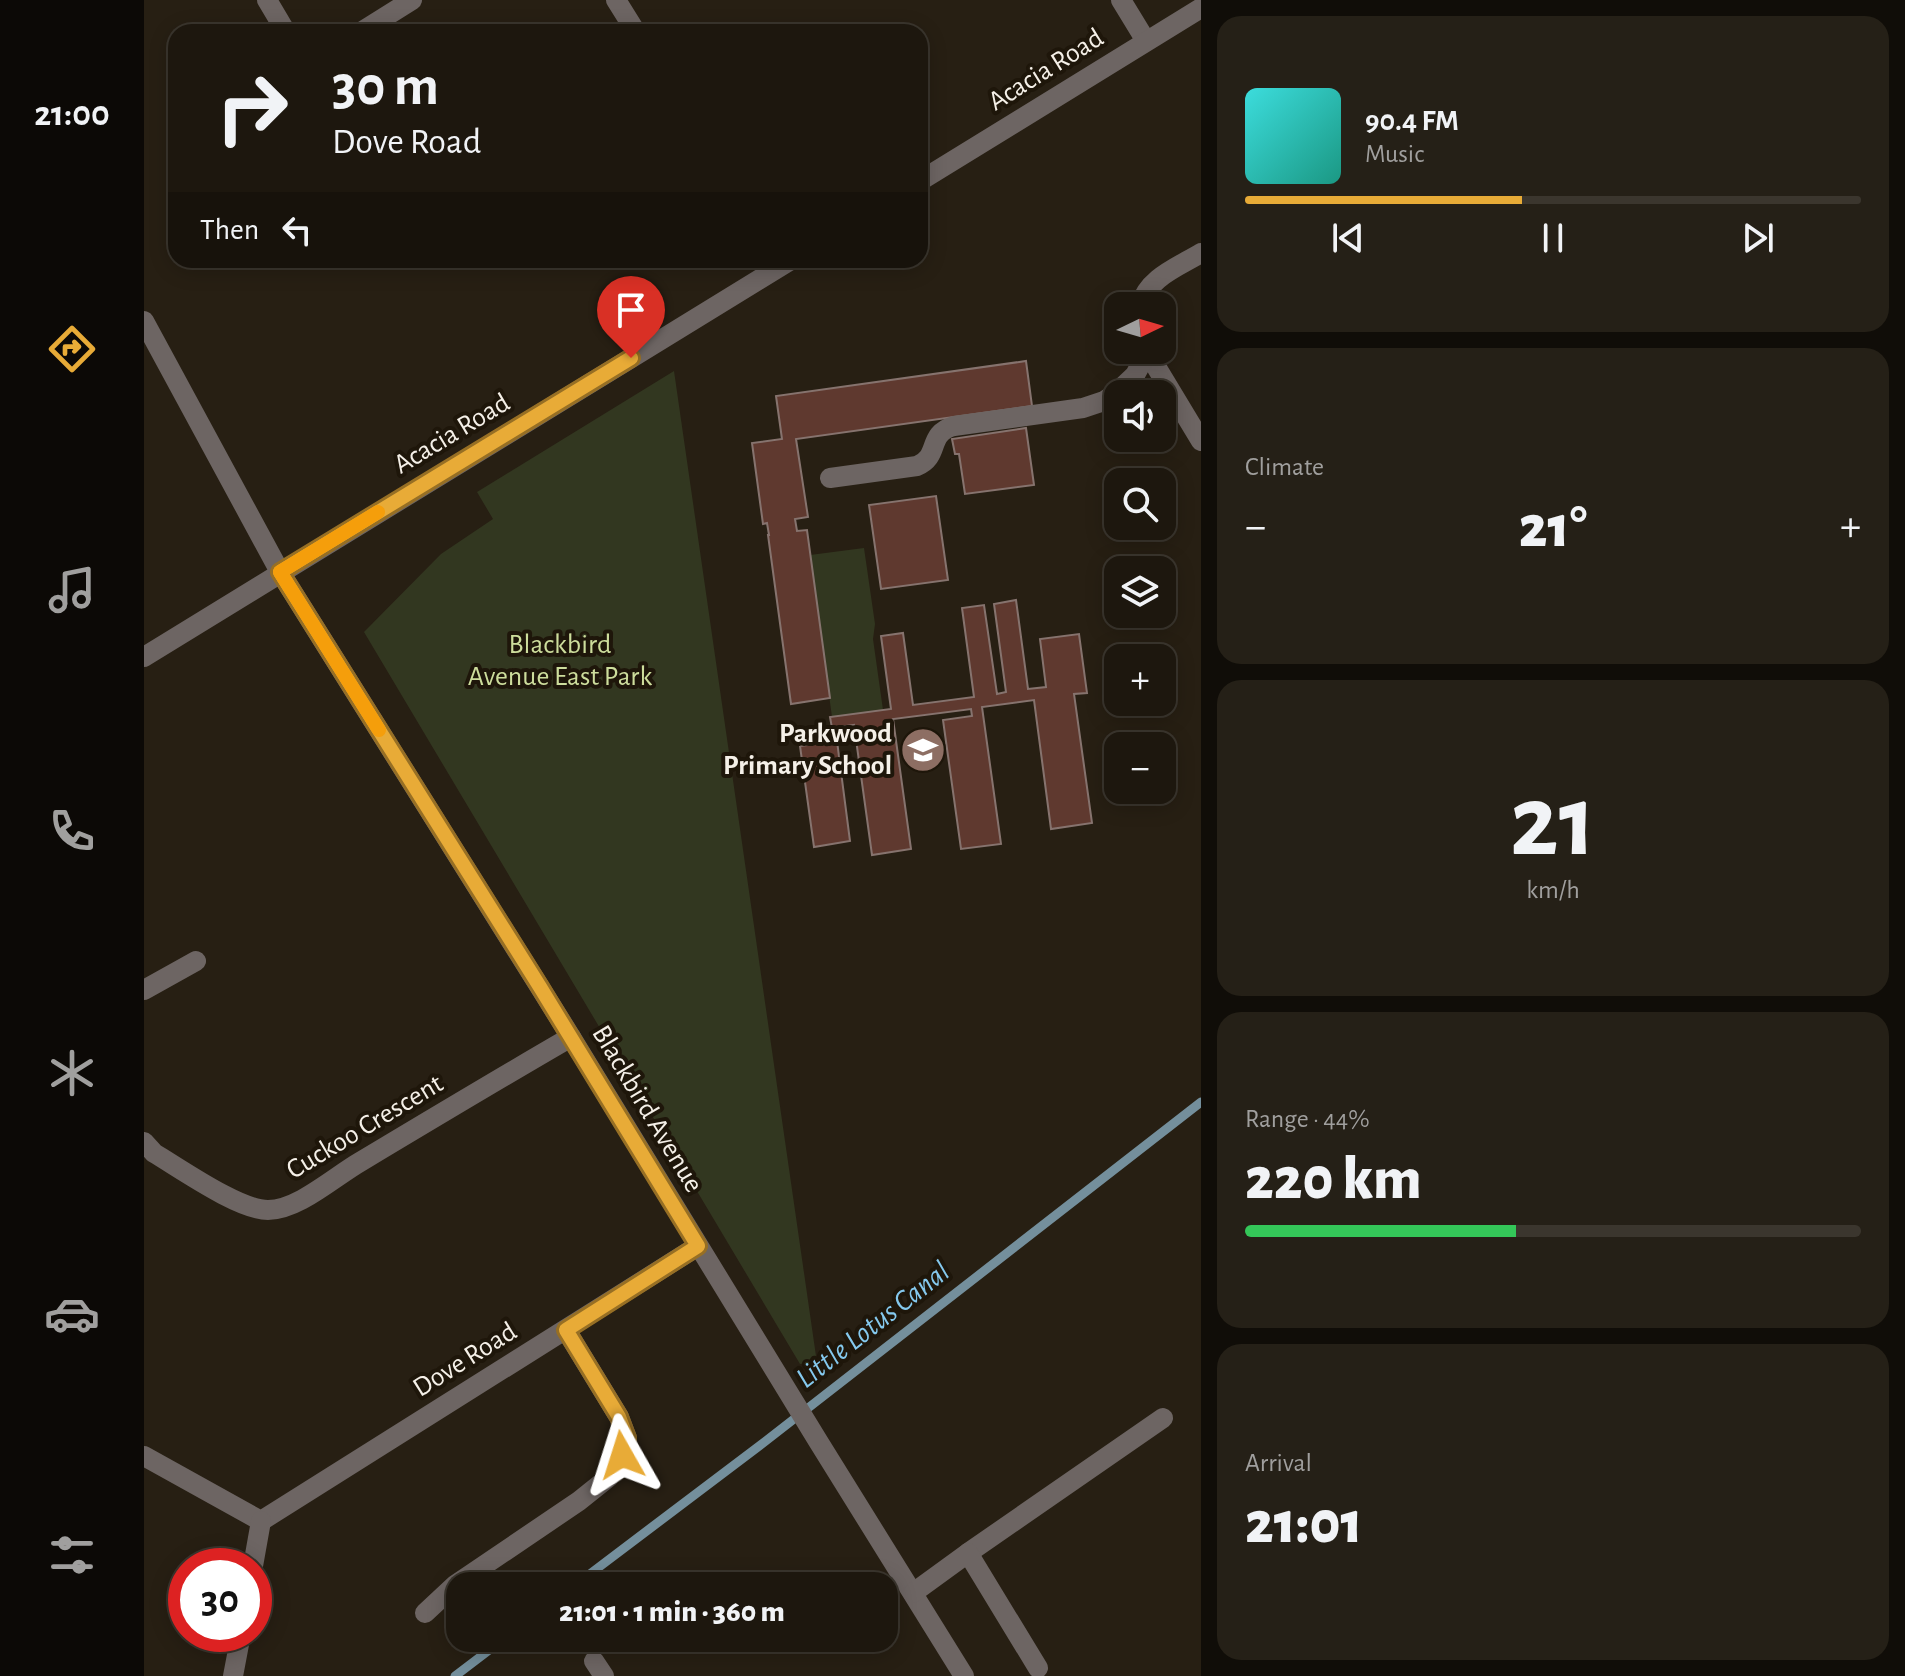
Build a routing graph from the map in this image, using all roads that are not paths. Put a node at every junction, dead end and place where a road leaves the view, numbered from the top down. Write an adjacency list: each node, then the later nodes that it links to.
1 (267, 0): 6 (street)
2 (412, 0): 7 (street)
3 (616, 0): 8 (street)
4 (1121, 0): 9 (street)
5 (1201, 8): 9 (street, Acacia Road)
6 (281, 24)
7 (374, 24)
8 (631, 24)
9 (1146, 41): 10 (street, Acacia Road)
10 (928, 176)
11 (1201, 253): 13 (street)
12 (773, 268): 19 (street, Acacia Road)
13 (1146, 292)
14 (144, 321): 19 (street, Blackbird Avenue)
15 (1140, 364): 18 (street)
16 (1155, 364): 17 (street)
17 (1201, 441)
18 (830, 478)
19 (280, 572): 20 (street, Acacia Road); 23 (street, Blackbird Avenue)
20 (144, 657)
21 (196, 961): 22 (street)
22 (144, 990)
23 (571, 1037): 24 (street, Cuckoo Crescent); 25 (street, Blackbird Avenue)
24 (144, 1142)
25 (698, 1246): 26 (street, Dove Road); 32 (street, Blackbird Avenue)
26 (566, 1330): 29 (street, Dove Road); 33 (street)
27 (1163, 1418): 31 (street)
28 (144, 1456): 29 (street)
29 (261, 1521): 30 (street)
30 (256, 1548)
31 (968, 1553): 32 (street); 35 (street)
32 (913, 1593): 37 (street, Blackbird Avenue)
33 (425, 1613)
34 (238, 1652): 36 (street)
35 (1036, 1673)
36 (233, 1676)
37 (964, 1676)

